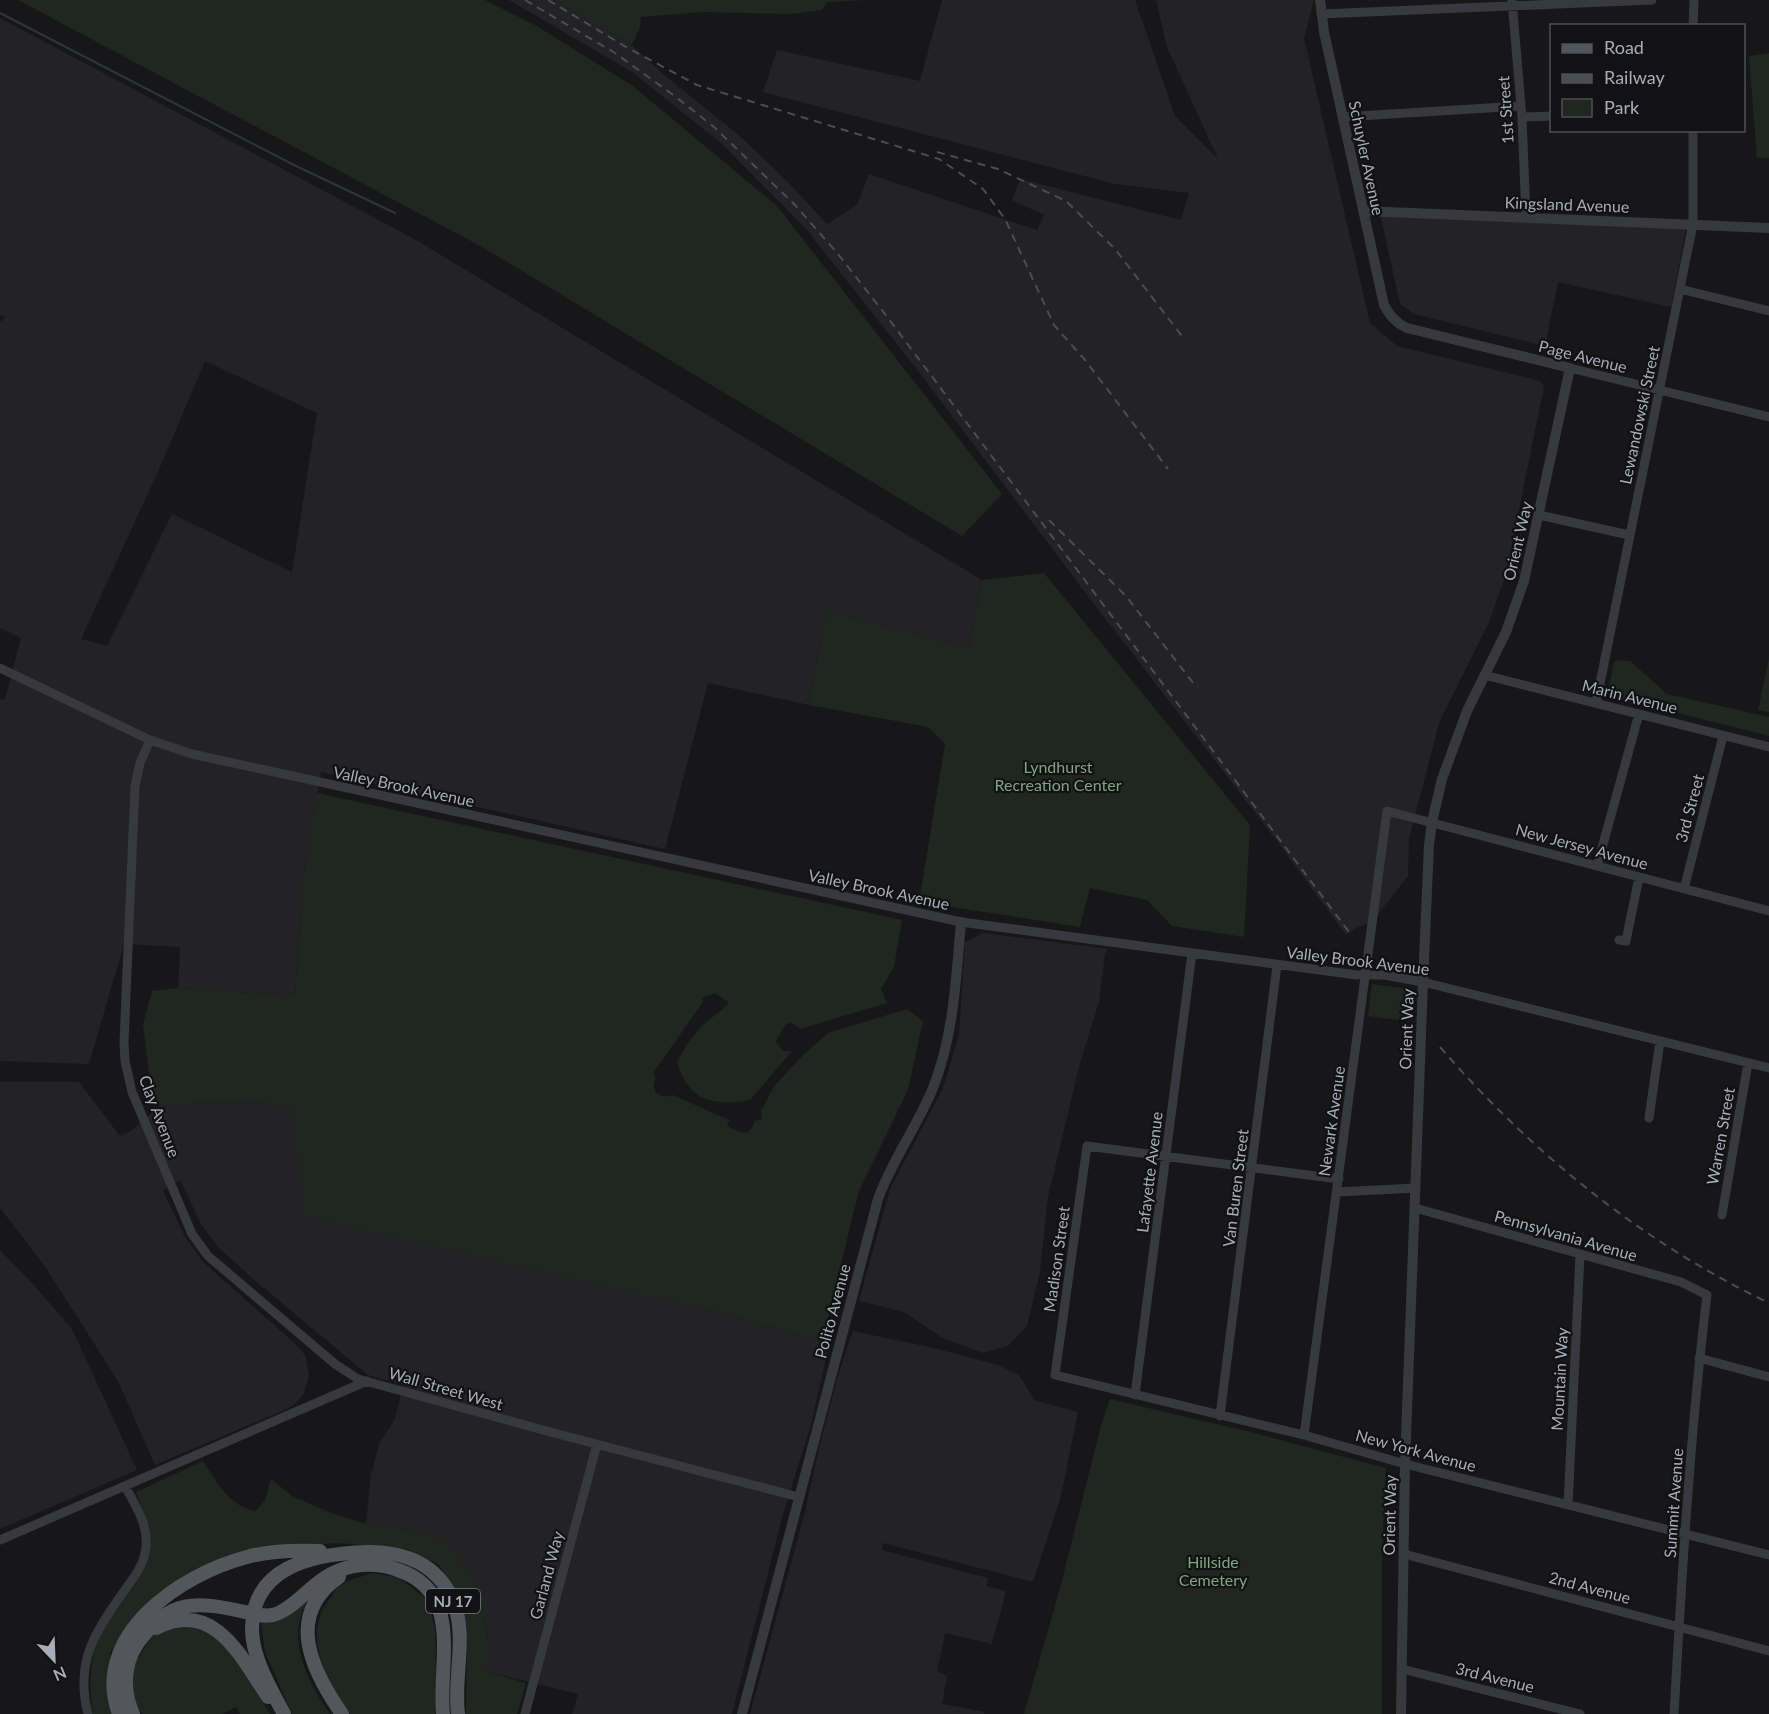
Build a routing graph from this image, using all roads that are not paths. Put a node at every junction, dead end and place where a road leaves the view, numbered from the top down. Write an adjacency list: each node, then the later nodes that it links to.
1 (1320, 0): 6 (street, Schuyler Avenue)
2 (1652, 0): 4 (street)
3 (1694, 0): 7 (street)
4 (1512, 3): 5 (street); 8 (street, 1st Street)
5 (1419, 5): 6 (street)
6 (1321, 14): 10 (street, Schuyler Avenue)
7 (1693, 24)
8 (1521, 106): 10 (street); 11 (street, 1st Street)
9 (1550, 116): 11 (street)
10 (1342, 117): 13 (street, Schuyler Avenue)
11 (1522, 117): 14 (street, 1st Street)
12 (1693, 132): 15 (street, Lewandowski Street)
13 (1363, 211): 14 (street, Kingsland Avenue); 19 (street, Schuyler Avenue)
14 (1526, 217): 15 (street, Kingsland Avenue)
15 (1693, 224): 16 (street, Kingsland Avenue); 17 (street, Lewandowski Street)
16 (1769, 228)
17 (1680, 289): 18 (street); 21 (street, Lewandowski Street)
18 (1769, 311)
19 (1393, 319): 20 (street, Page Avenue)
20 (1570, 368): 21 (street, Page Avenue); 23 (street, Orient Way)
21 (1659, 389): 22 (street, Page Avenue); 24 (street, Lewandowski Street)
22 (1769, 417)
23 (1539, 515): 24 (street); 26 (street, Orient Way)
24 (1629, 535): 27 (street, Lewandowski Street)
25 (0, 668): 30 (street, Valley Brook Avenue)
26 (1484, 675): 27 (street, Marin Avenue); 33 (street, Orient Way)
27 (1596, 703): 28 (street, Marin Avenue)
28 (1639, 714): 29 (street, Marin Avenue); 34 (street)
29 (1723, 736): 31 (street, Marin Avenue); 36 (street, 3rd Street)
30 (150, 740): 38 (street, Valley Brook Avenue); 60 (street, Clay Avenue)
31 (1769, 747)
32 (1387, 811): 33 (street, New Jersey Avenue); 42 (street, Newark Avenue)
33 (1432, 822): 34 (street, New Jersey Avenue); 43 (street, Orient Way)
34 (1597, 866): 35 (street, New Jersey Avenue)
35 (1639, 877): 36 (street, New Jersey Avenue); 39 (street)
36 (1684, 889): 37 (street, New Jersey Avenue)
37 (1769, 910)
38 (961, 922): 40 (street, Valley Brook Avenue); 67 (street, Polito Avenue)
39 (1619, 940)
40 (1192, 953): 41 (street, Valley Brook Avenue); 48 (street, Lafayette Avenue)
41 (1277, 965): 42 (street, Valley Brook Avenue); 49 (street, Van Buren Street)
42 (1366, 974): 43 (street, Valley Brook Avenue); 50 (street, Newark Avenue)
43 (1423, 982): 44 (street, Valley Brook Avenue); 51 (street, Orient Way)
44 (1660, 1041): 45 (street, Valley Brook Avenue); 47 (street)
45 (1748, 1063): 46 (street, Valley Brook Avenue); 54 (street, Warren Street)
46 (1769, 1068)
47 (1649, 1118)
48 (1166, 1155): 49 (street); 58 (street, Madison Street); 61 (street, Lafayette Avenue)
49 (1253, 1167): 50 (street); 62 (street, Van Buren Street)
50 (1339, 1179): 52 (street, Newark Avenue)
51 (1416, 1188): 52 (street); 53 (street, Orient Way)
52 (1337, 1192): 63 (street, Newark Avenue)
53 (1415, 1208): 55 (street, Pennsylvania Avenue); 65 (street, Orient Way)
54 (1722, 1215)
55 (1580, 1255): 56 (street, Pennsylvania Avenue); 68 (street, Mountain Way)
56 (1707, 1294): 57 (street, Summit Avenue)
57 (1699, 1358): 59 (street); 69 (street, Summit Avenue)
58 (1055, 1375): 61 (street, New York Avenue)
59 (1769, 1377)
60 (367, 1381): 64 (street, Wall Street West); 66 (street, Wall Street West)
61 (1136, 1395): 62 (street, New York Avenue)
62 (1220, 1416): 63 (street, New York Avenue)
63 (1304, 1436): 65 (street, New York Avenue)
64 (597, 1444): 67 (street, Wall Street West); 87 (street, Garland Way)
65 (1405, 1464): 68 (street, New York Avenue); 72 (street, Orient Way)
66 (125, 1486): 70 (street, Wall Street West); 80 (street)
67 (799, 1497): 88 (street, Polito Avenue)
68 (1568, 1505): 69 (street, New York Avenue)
69 (1684, 1534): 73 (street, New York Avenue); 76 (street, Summit Avenue)
70 (0, 1540)
71 (358, 1552): 75 (main road, NJ 17); 81 (main road); 86 (main road, NJ 17)
72 (1404, 1554): 76 (street, 2nd Avenue); 79 (street, Orient Way)
73 (1769, 1554)
74 (381, 1566): 75 (main road); 84 (main road, NJ 17); 85 (main road, NJ 17)
75 (254, 1614): 77 (main road); 83 (main road, NJ 17)
76 (1679, 1626): 78 (street, 2nd Avenue); 91 (street, Summit Avenue)
77 (138, 1643): 82 (main road); 83 (main road)
78 (1769, 1651)
79 (1402, 1669): 89 (street, Orient Way); 90 (street, 3rd Avenue)
80 (88, 1714)
81 (119, 1714)
82 (133, 1714)
83 (282, 1714)
84 (342, 1714)
85 (443, 1714)
86 (458, 1714)
87 (525, 1714)
88 (742, 1714)
89 (1401, 1714)
90 (1580, 1714)
91 (1674, 1714)

